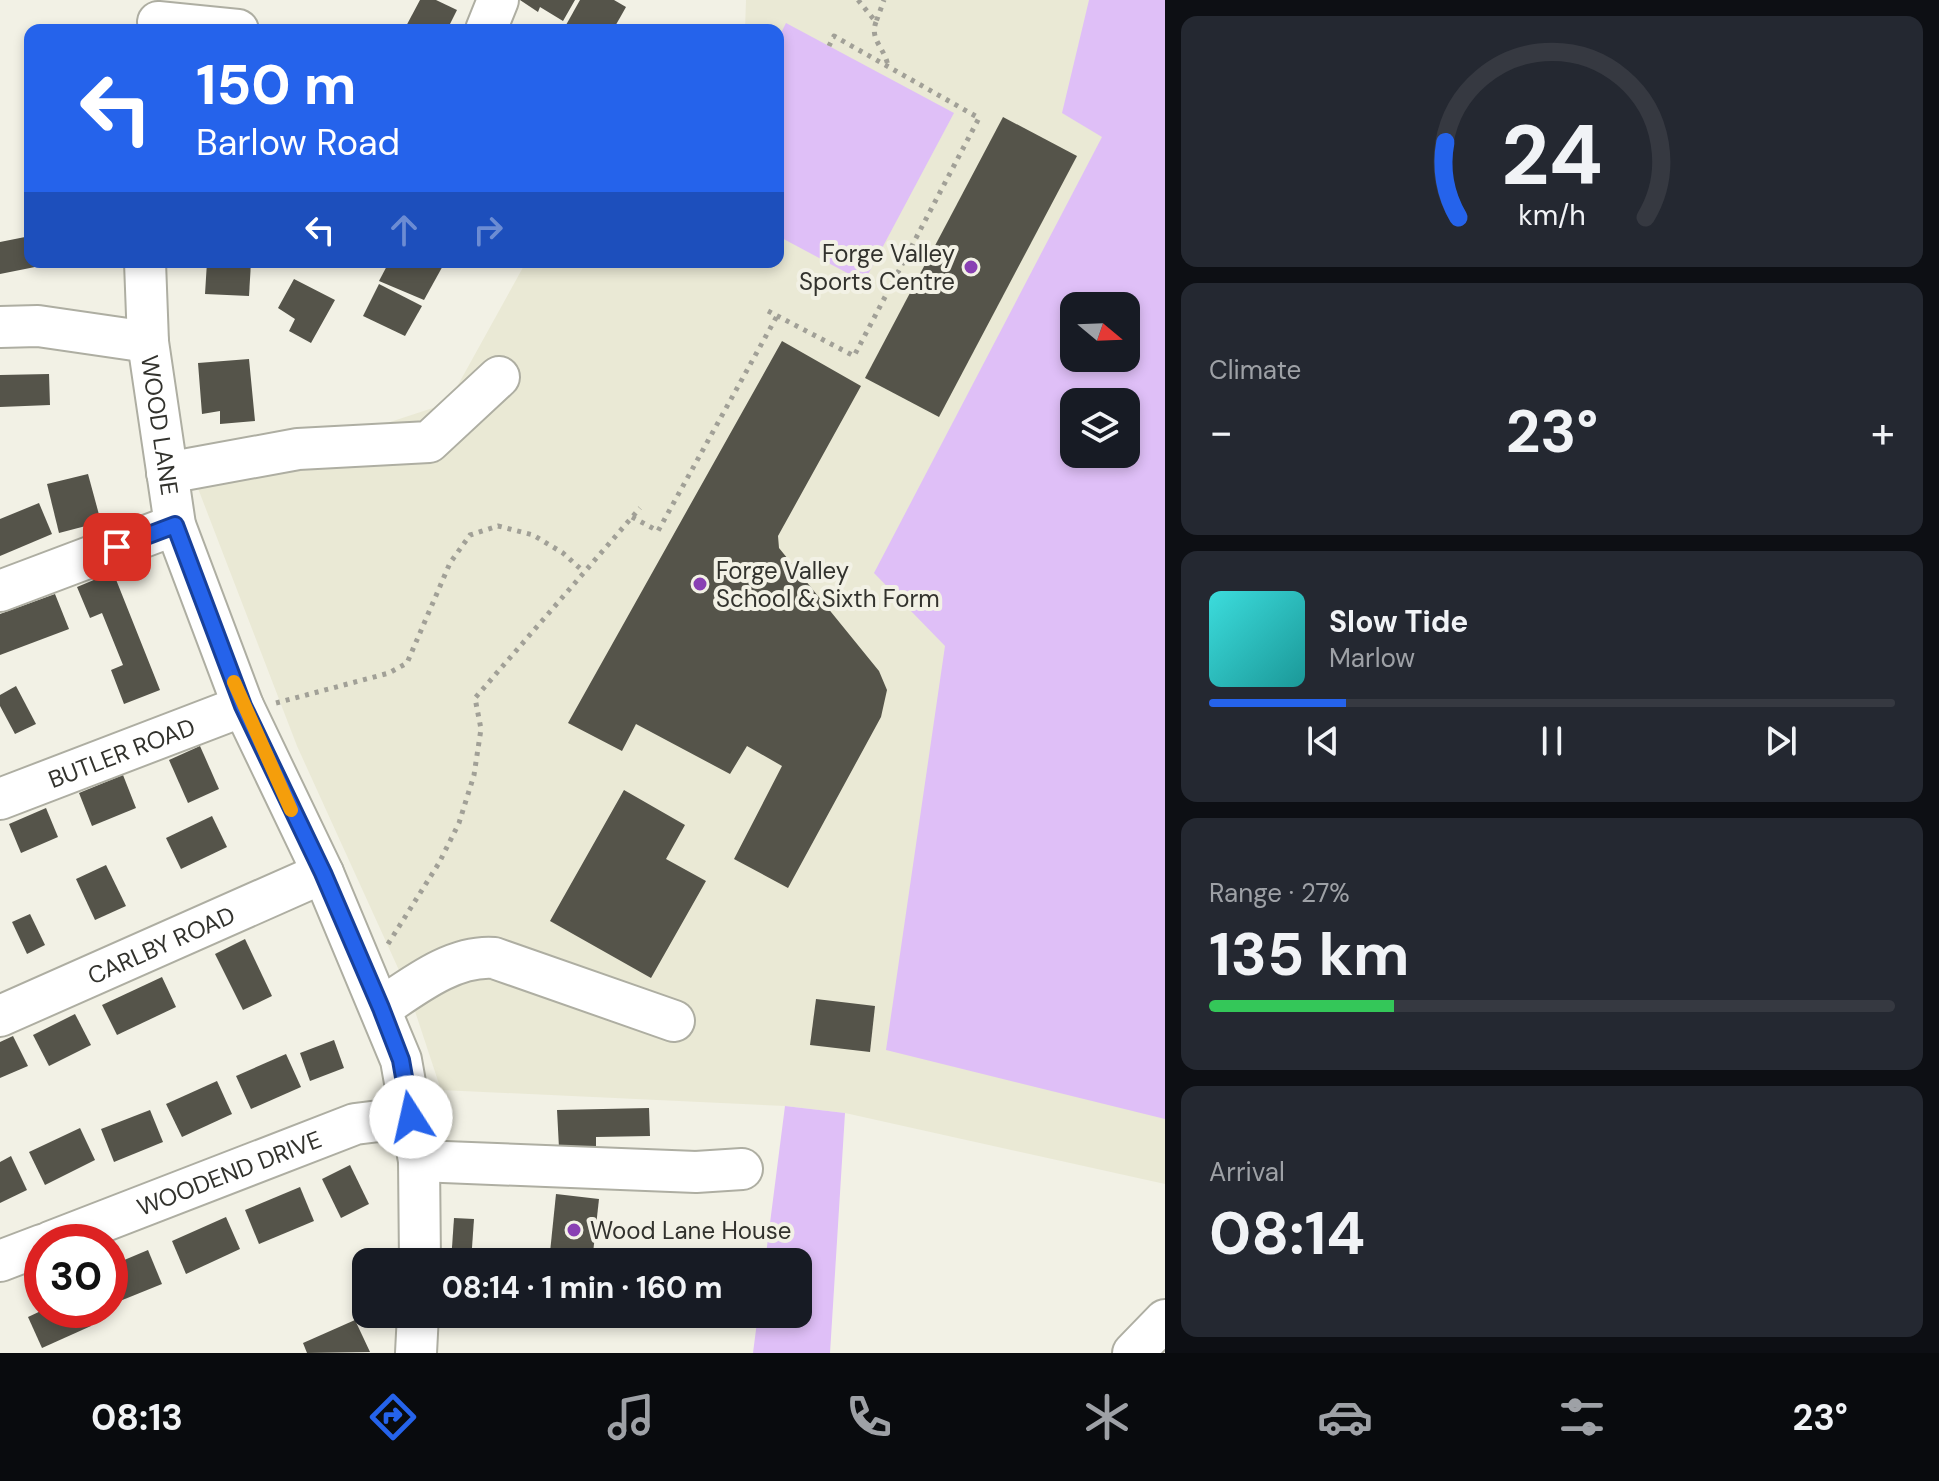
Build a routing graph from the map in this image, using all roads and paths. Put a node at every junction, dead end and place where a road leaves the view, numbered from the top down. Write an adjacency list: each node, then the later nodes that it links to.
1 (498, 0): 7 (street)
2 (858, 0): 5 (path)
3 (884, 0): 5 (path)
4 (158, 17): 6 (street)
5 (876, 22): 9 (path)
6 (201, 24)
7 (488, 24)
8 (829, 46): 9 (path)
9 (888, 67): 12 (path)
10 (145, 268): 14 (street, WOOD LANE)
11 (768, 311): 12 (path)
12 (777, 315): 18 (path)
13 (0, 327): 14 (street)
14 (148, 342): 16 (street, WOOD LANE)
15 (499, 377): 16 (street)
16 (167, 473): 19 (street, WOOD LANE)
17 (640, 508): 18 (path)
18 (632, 517): 20 (path)
19 (175, 525): 21 (street); 22 (street, WOOD LANE)
20 (584, 572): 22 (path); 25 (path)
21 (0, 591)
22 (243, 706): 23 (street, BUTLER ROAD); 24 (street, WOOD LANE)
23 (0, 799)
24 (323, 873): 25 (street, WOOD LANE); 26 (street, CARLBY ROAD)
25 (374, 991): 27 (street); 28 (street, WOOD LANE)
26 (0, 1016)
27 (674, 1021)
28 (411, 1117): 29 (street, WOOD LANE); 31 (street, WOODEND DRIVE)
29 (419, 1161): 30 (street); 32 (street, WOOD LANE)
30 (742, 1169)
31 (97, 1224)
32 (420, 1248)
33 (24, 1252): 34 (street)
34 (0, 1261)
35 (1165, 1320): 38 (street)
36 (417, 1328): 37 (street)
37 (416, 1353)
38 (1133, 1353)

